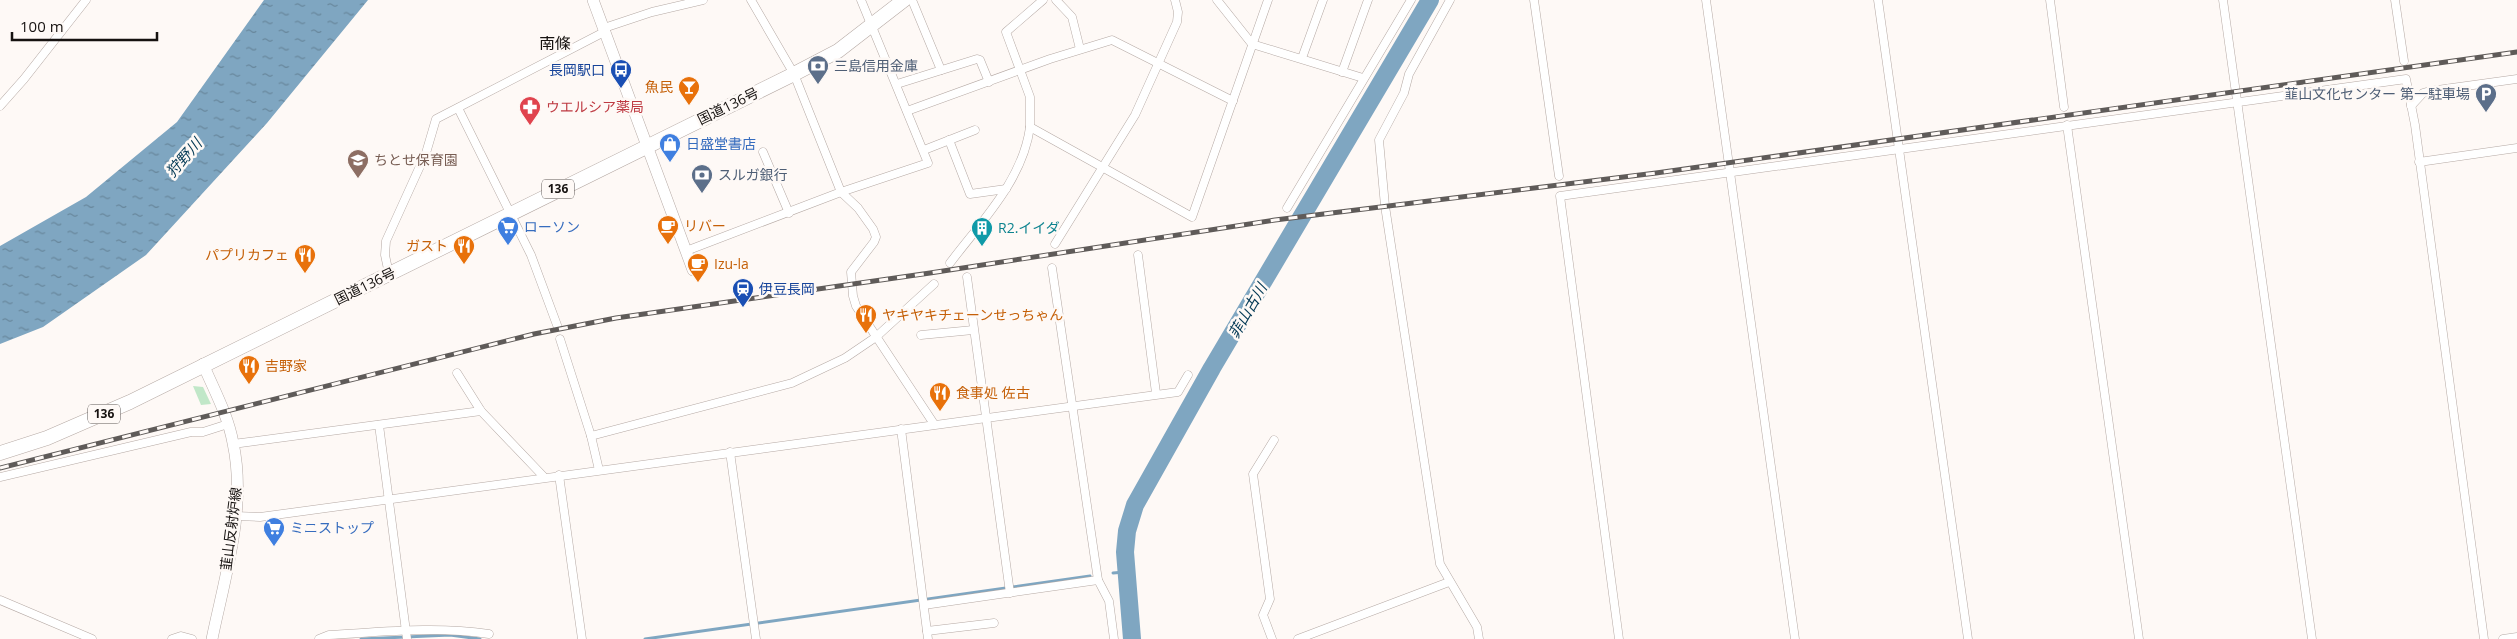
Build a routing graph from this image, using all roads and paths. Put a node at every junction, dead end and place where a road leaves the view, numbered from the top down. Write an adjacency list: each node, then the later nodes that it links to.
1 (86, 0): 41 (street)
2 (593, 0): 25 (main road)
3 (703, 0): 23 (street)
4 (752, 0): 34 (street)
5 (862, 0): 24 (street)
6 (904, 0): 24 (highway, 国道136号 / 136)
7 (912, 0): 31 (street)
8 (1043, 0): 32 (street)
9 (1056, 0): 27 (street)
10 (1175, 0): 30 (street)
11 (1217, 0): 26 (street)
12 (1268, 0): 26 (street)
13 (1323, 0): 28 (street)
14 (1368, 0): 33 (street)
15 (1411, 0): 35 (street)
16 (1450, 0): 101 (street)
17 (1534, 0): 58 (street)
18 (1706, 0): 57 (street)
19 (1878, 0): 51 (street)
20 (2050, 0): 43 (street)
21 (2223, 0): 40 (street)
22 (2395, 0): 29 (street)
23 (678, 2): 25 (street)
24 (873, 26): 34 (highway, 国道136号 / 136); 38 (street)
25 (605, 30): 44 (street); 50 (main road)
26 (1252, 44): 28 (street); 39 (street)
27 (1080, 49): 30 (street); 32 (street)
28 (1302, 58): 33 (street)
29 (2404, 60)
30 (1158, 63): 39 (street); 56 (street)
31 (941, 70): 37 (street); 38 (street)
32 (1021, 70): 37 (street); 47 (street)
33 (1342, 72): 35 (street)
34 (794, 74): 50 (highway, 国道136号 / 136); 60 (street)
35 (1364, 78): 61 (street)
36 (2517, 79): 42 (street)
37 (989, 82): 45 (street)
38 (897, 84): 45 (street)
39 (1233, 101): 56 (street)
40 (2236, 101): 42 (street); 46 (street); 126 (street)
41 (0, 106)
42 (2411, 106): 55 (street)
43 (2064, 107)
44 (458, 108): 62 (street); 70 (street)
45 (907, 111): 53 (street)
46 (2067, 125): 51 (street); 125 (street)
47 (1030, 127): 56 (street); 59 (street)
48 (975, 130): 49 (street)
49 (949, 140): 53 (street); 59 (street)
50 (647, 144): 62 (highway, 国道136号 / 136); 65 (main road)
51 (1899, 148): 57 (street); 124 (street)
52 (2517, 148): 55 (street)
53 (924, 150): 60 (street)
54 (763, 152): 63 (street)
55 (2419, 162): 127 (street)
56 (1102, 167): 64 (street)
57 (1729, 171): 122 (street); 123 (street)
58 (1559, 176)
59 (1006, 189): 67 (street)
60 (841, 192): 63 (street); 76 (street)
61 (1287, 208)
62 (512, 212): 70 (highway, 国道136号 / 136); 73 (street)
63 (789, 213): 65 (street)
64 (1055, 244)
65 (686, 251): 69 (main road)
66 (1138, 255): 81 (street)
67 (950, 263)
68 (1052, 268): 82 (street)
69 (692, 270)
70 (389, 274): 78 (highway, 国道136号 / 136)
71 (967, 277): 74 (street)
72 (934, 284): 76 (street)
73 (557, 325)
74 (973, 330): 75 (street); 84 (street)
75 (921, 335)
76 (876, 337): 86 (street); 89 (street)
77 (560, 340): 89 (street)
78 (203, 364): 85 (main road, 韮山反射炉線); 93 (highway, 国道136号 / 136)
79 (457, 373): 83 (street)
80 (1188, 375): 81 (street)
81 (1156, 393): 82 (street)
82 (1071, 405): 84 (street); 100 (street)
83 (482, 411): 87 (street); 97 (street)
84 (985, 418): 86 (street); 102 (street)
85 (228, 424): 91 (main road, 韮山反射炉線); 96 (street)
86 (934, 424): 88 (street)
87 (379, 425): 91 (street); 98 (street)
88 (901, 429): 92 (street); 104 (street)
89 (591, 436): 94 (street)
90 (1274, 440): 119 (street)
91 (234, 444): 99 (main road, 韮山反射炉線)
92 (730, 452): 94 (street); 117 (street)
93 (0, 453)
94 (599, 470): 95 (street)
95 (559, 475): 97 (street); 116 (street)
96 (0, 477)
97 (544, 477): 98 (street)
98 (389, 499): 99 (street); 107 (street)
99 (235, 516): 114 (main road, 韮山反射炉線)
100 (1098, 580): 102 (street); 118 (street)
101 (1449, 582): 120 (street); 121 (street)
102 (1010, 593): 104 (street)
103 (0, 600): 111 (street)
104 (924, 605): 109 (street)
105 (994, 623): 109 (street)
106 (429, 633): 107 (street); 108 (street)
107 (407, 634): 115 (street)
108 (489, 634)
109 (928, 635)
110 (2517, 637): 128 (street)
111 (92, 639)
112 (172, 639): 113 (street)
113 (192, 639)
114 (212, 639)
115 (319, 639)
116 (582, 639)
117 (756, 639)
118 (1114, 639)
119 (1272, 639)
120 (1298, 639)
121 (1479, 639)
122 (1620, 639)
123 (1795, 639)
124 (1968, 639)
125 (2139, 639)
126 (2312, 639)
127 (2484, 639)
128 (2503, 639)

